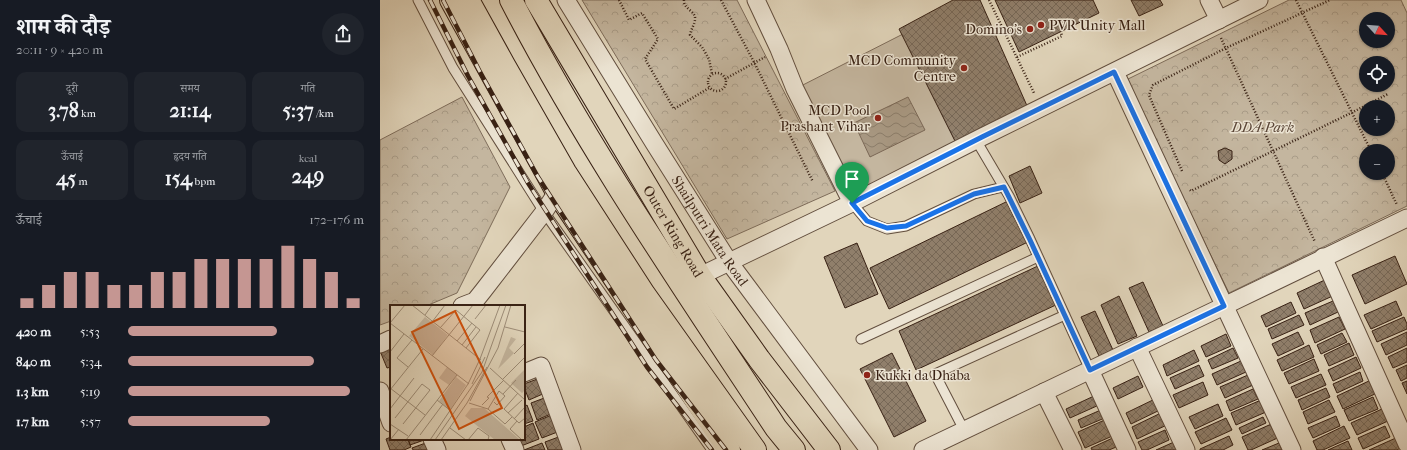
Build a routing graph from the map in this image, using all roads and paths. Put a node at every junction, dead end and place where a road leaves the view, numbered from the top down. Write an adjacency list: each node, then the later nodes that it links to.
1 (418, 0): 39 (lane)
2 (451, 0): 37 (main road)
3 (468, 0): 67 (main road)
4 (511, 0): 68 (main road, Outer Ring Road)
5 (536, 0): 44 (main road, Outer Ring Road)
6 (567, 0): 43 (street, Shailputri Mata Road)
7 (619, 0): 25 (path)
8 (684, 0): 23 (path)
9 (721, 0): 21 (path)
10 (756, 0): 38 (street)
11 (989, 0): 20 (path)
12 (1209, 0): 17 (street)
13 (1259, 0): 17 (street)
14 (1296, 0): 16 (path)
15 (1330, 0): 16 (path)
16 (1303, 13): 19 (path); 28 (path)
17 (1219, 20): 22 (street)
18 (1061, 32): 20 (path)
19 (1226, 48): 31 (path); 32 (path)
20 (1017, 57): 27 (path)
21 (754, 62): 24 (path); 34 (path)
22 (1114, 72): 27 (street); 47 (street)
23 (712, 74): 24 (path); 25 (path)
24 (725, 79): 25 (path)
25 (709, 88)
26 (1388, 94): 28 (path)
27 (1041, 108): 29 (street)
28 (1353, 112): 30 (path); 31 (path)
29 (976, 140): 36 (lane); 38 (street)
30 (1368, 144)
31 (1273, 151): 35 (path); 41 (path)
32 (1185, 177)
33 (1386, 180): 40 (path)
34 (813, 182)
35 (1188, 184)
36 (1004, 187): 38 (lane); 42 (lane)
37 (557, 192): 39 (street); 66 (main road)
38 (852, 203): 43 (street)
39 (544, 212): 45 (street); 65 (lane)
40 (1403, 213): 41 (street)
41 (1319, 250): 47 (street); 59 (street)
42 (1038, 257): 48 (lane); 49 (lane)
43 (729, 262): 44 (street); 70 (street, Shailputri Mata Road)
44 (700, 276): 69 (main road, Outer Ring Road)
45 (486, 299): 46 (street)
46 (465, 305)
47 (1224, 306): 52 (street); 75 (street)
48 (1066, 315): 53 (lane); 58 (lane)
49 (861, 339)
50 (390, 340): 51 (street)
51 (380, 344)
52 (1137, 347): 53 (street); 74 (street)
53 (1090, 370): 56 (street); 73 (street)
54 (525, 373): 64 (street)
55 (380, 391): 57 (street)
56 (1044, 392): 58 (street); 72 (street)
57 (390, 420)
58 (964, 430): 71 (street)
59 (1406, 438)
60 (432, 440): 62 (street)
61 (510, 440): 63 (street)
62 (437, 450)
63 (515, 450)
64 (572, 450)
65 (712, 450)
66 (729, 450)
67 (755, 450)
68 (794, 450)
69 (829, 450)
70 (869, 450)
71 (923, 450)
72 (1073, 450)
73 (1127, 450)
74 (1186, 450)
75 (1292, 450)

